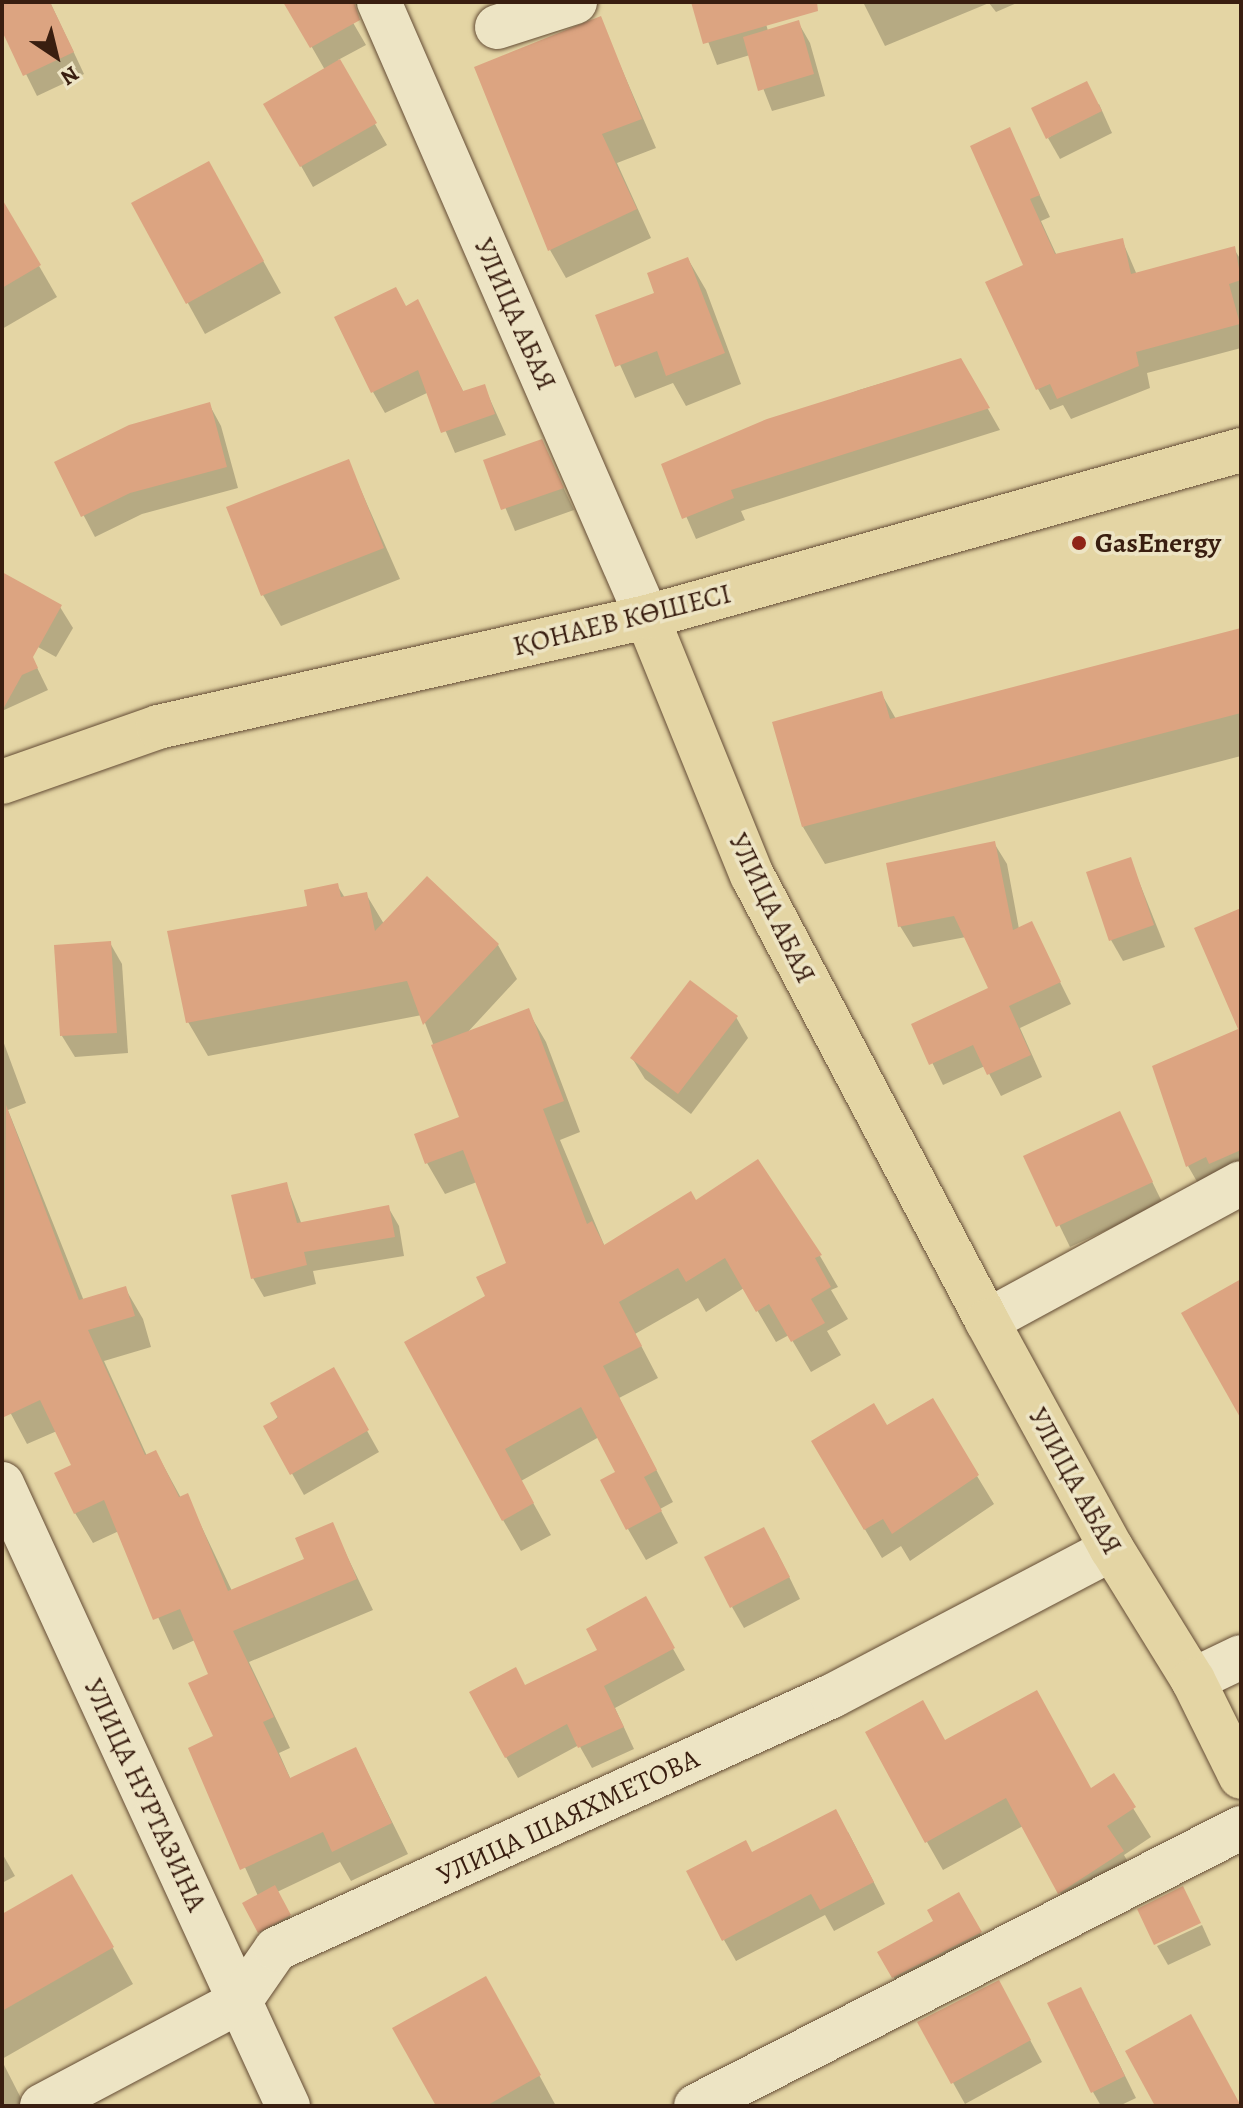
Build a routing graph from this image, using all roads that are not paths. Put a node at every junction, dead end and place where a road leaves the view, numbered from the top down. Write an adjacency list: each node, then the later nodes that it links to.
1 (379, 2): 5 (street, УЛИЦА АБАЯ)
2 (575, 2): 3 (street)
3 (497, 27)
4 (1241, 450): 5 (main road, ҚОНАЕВ КӨШЕСІ)
5 (647, 617): 6 (main road, ҚОНАЕВ КӨШЕСІ); 8 (main road, УЛИЦА АБАЯ)
6 (2, 782)
7 (1241, 1183): 8 (street)
8 (987, 1321): 10 (main road, УЛИЦА АБАЯ)
9 (2, 1484): 15 (street, УЛИЦА НУРТАЗИНА)
10 (1112, 1549): 12 (main road, УЛИЦА АБАЯ); 15 (street, УЛИЦА ШАЯХМЕТОВА)
11 (1241, 1657): 12 (street)
12 (1193, 1680): 13 (main road, УЛИЦА АБАЯ)
13 (1241, 1777)
14 (1241, 1828): 18 (street)
15 (240, 2001): 16 (street, УЛИЦА ШАЯХМЕТОВА); 17 (street, УЛИЦА НУРТАЗИНА)
16 (42, 2106)
17 (288, 2106)
18 (696, 2106)

